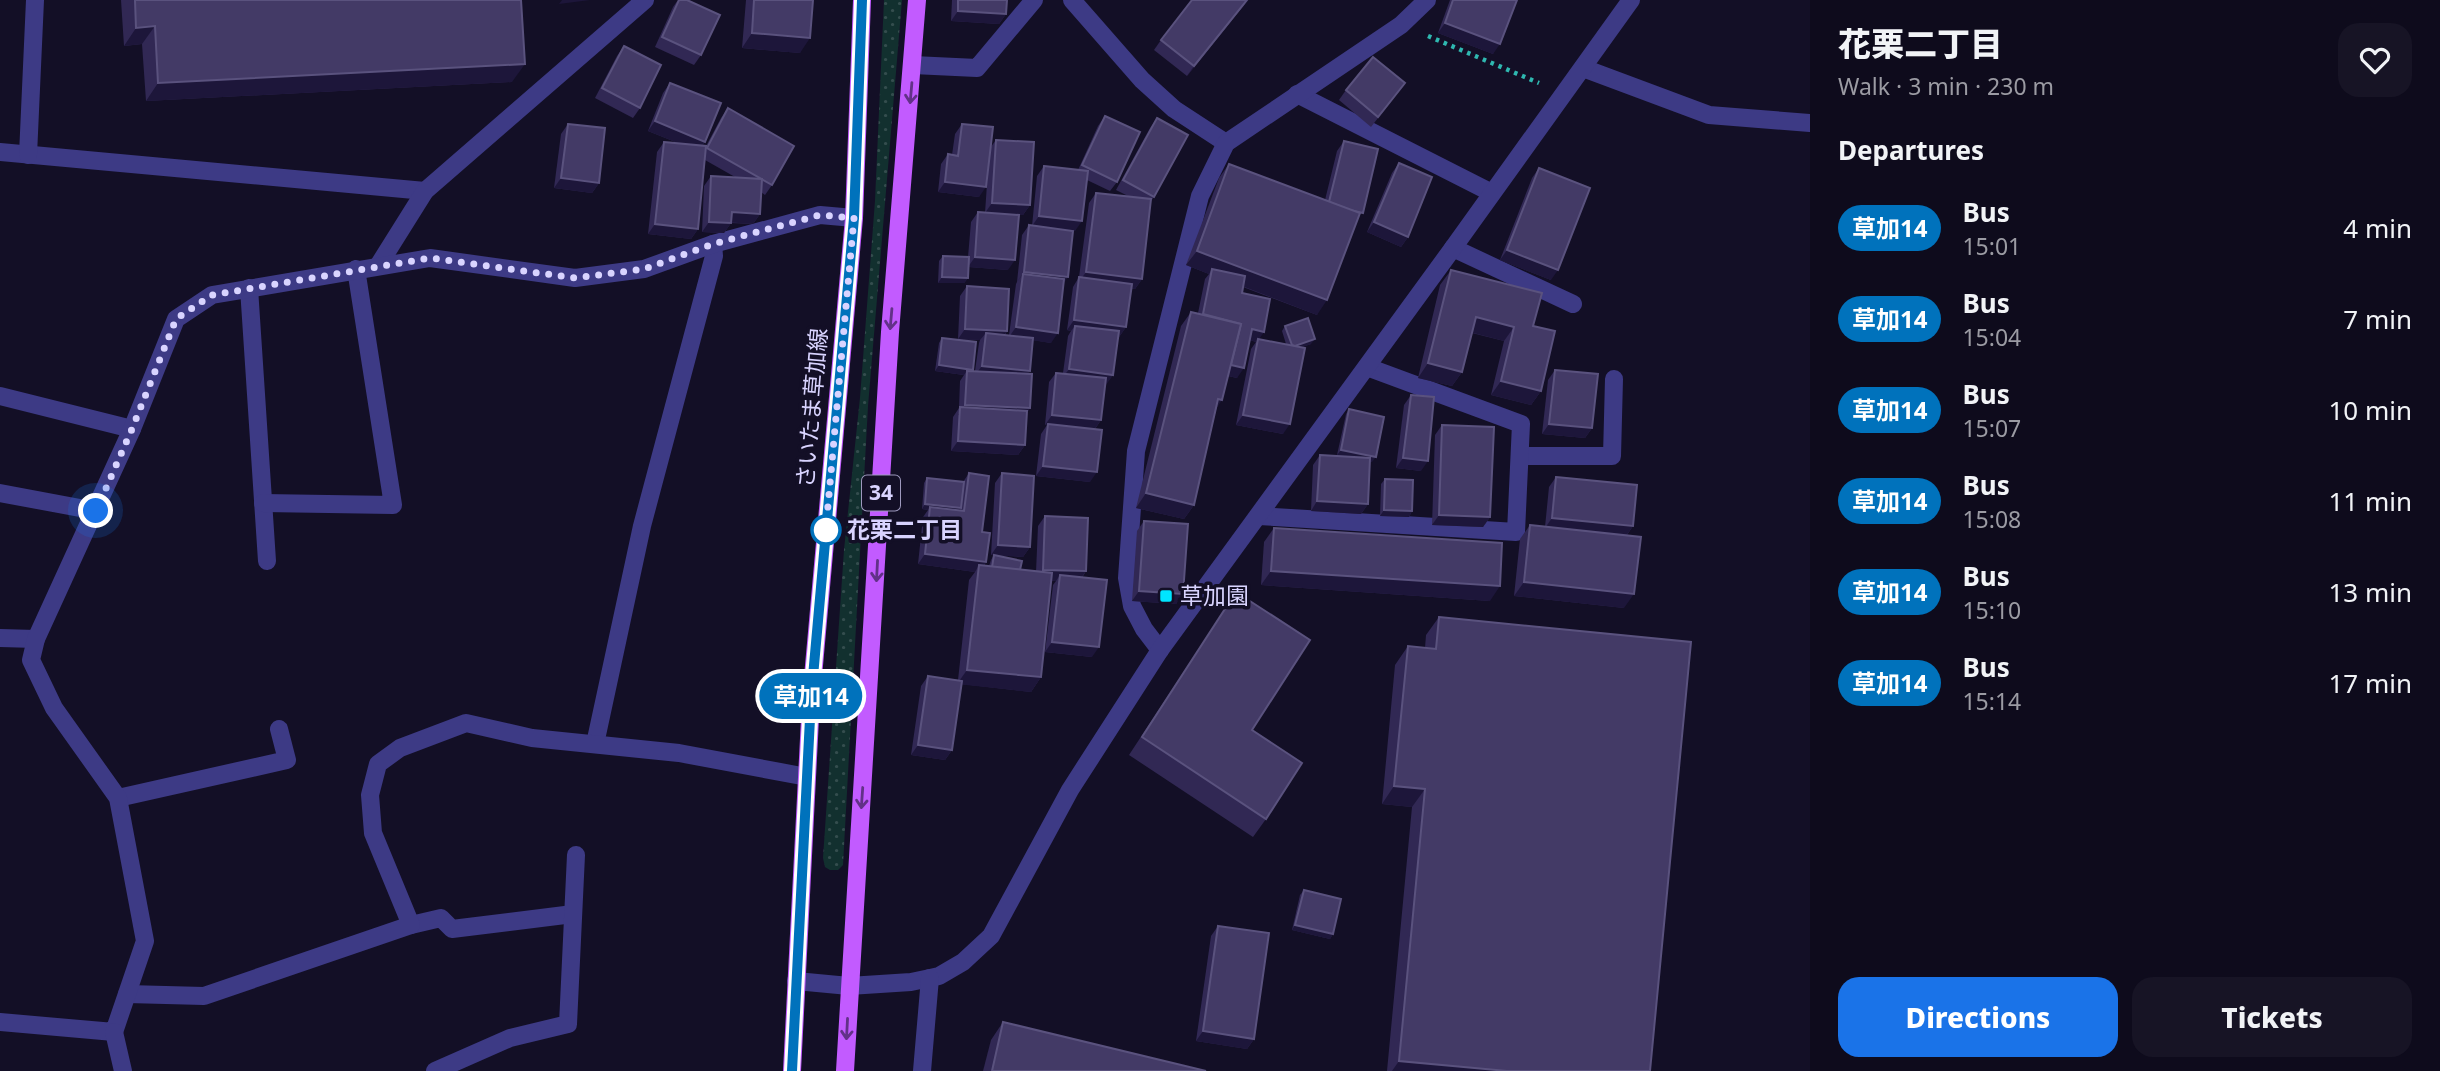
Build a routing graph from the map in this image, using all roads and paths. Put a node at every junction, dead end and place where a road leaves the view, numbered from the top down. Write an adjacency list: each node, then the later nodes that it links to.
1 (35, 0): 17 (street)
2 (645, 0): 18 (street)
3 (862, 0): 20 (main road, さいたま草加線 / 34)
4 (917, 0): 10 (main road, 34)
5 (1034, 0): 10 (street)
6 (1072, 0): 15 (street)
7 (1427, 0): 9 (street)
8 (1631, 0): 11 (street)
9 (1401, 24): 12 (path); 13 (street)
10 (913, 65): 49 (main road, 34, one-way to 49)
11 (1583, 68): 12 (street); 14 (street)
12 (1564, 93): 19 (street)
13 (1297, 94): 15 (street); 19 (street)
14 (1810, 123)
15 (1226, 143): 39 (street)
16 (0, 152): 17 (street)
17 (28, 155): 18 (street)
18 (425, 191): 23 (street)
19 (1492, 193): 22 (street)
20 (854, 218): 21 (street); 42 (main road, さいたま草加線 / 34)
21 (713, 244): 23 (street); 41 (street)
22 (1453, 248): 26 (street); 27 (street)
23 (378, 266): 24 (street)
24 (356, 269): 25 (street); 33 (street)
25 (249, 288): 30 (street); 33 (street)
26 (1573, 304)
27 (1367, 367): 31 (street); 35 (street)
28 (1614, 379): 31 (street)
29 (0, 396): 30 (street)
30 (132, 429): 34 (street)
31 (1520, 456): 35 (street)
32 (0, 493): 34 (street)
33 (263, 503): 36 (street)
34 (96, 511): 38 (street)
35 (1259, 516): 39 (street)
36 (267, 561)
37 (0, 638): 38 (street)
38 (36, 639): 43 (street)
39 (1160, 650): 47 (street)
40 (279, 729): 43 (street)
41 (595, 744): 42 (street); 46 (street)
42 (807, 777): 48 (main road, さいたま草加線 / 34)
43 (118, 798): 50 (street)
44 (576, 855): 45 (street)
45 (573, 914): 46 (street); 54 (street)
46 (411, 925): 50 (street)
47 (930, 978): 49 (street); 57 (street)
48 (796, 981): 49 (street); 55 (main road, さいたま草加線 / 34)
49 (849, 986): 56 (main road, 34, one-way to 56)
50 (127, 995): 52 (street)
51 (0, 1022): 52 (street)
52 (114, 1032): 53 (street)
53 (123, 1071)
54 (435, 1071)
55 (792, 1071)
56 (845, 1071)
57 (922, 1071)

